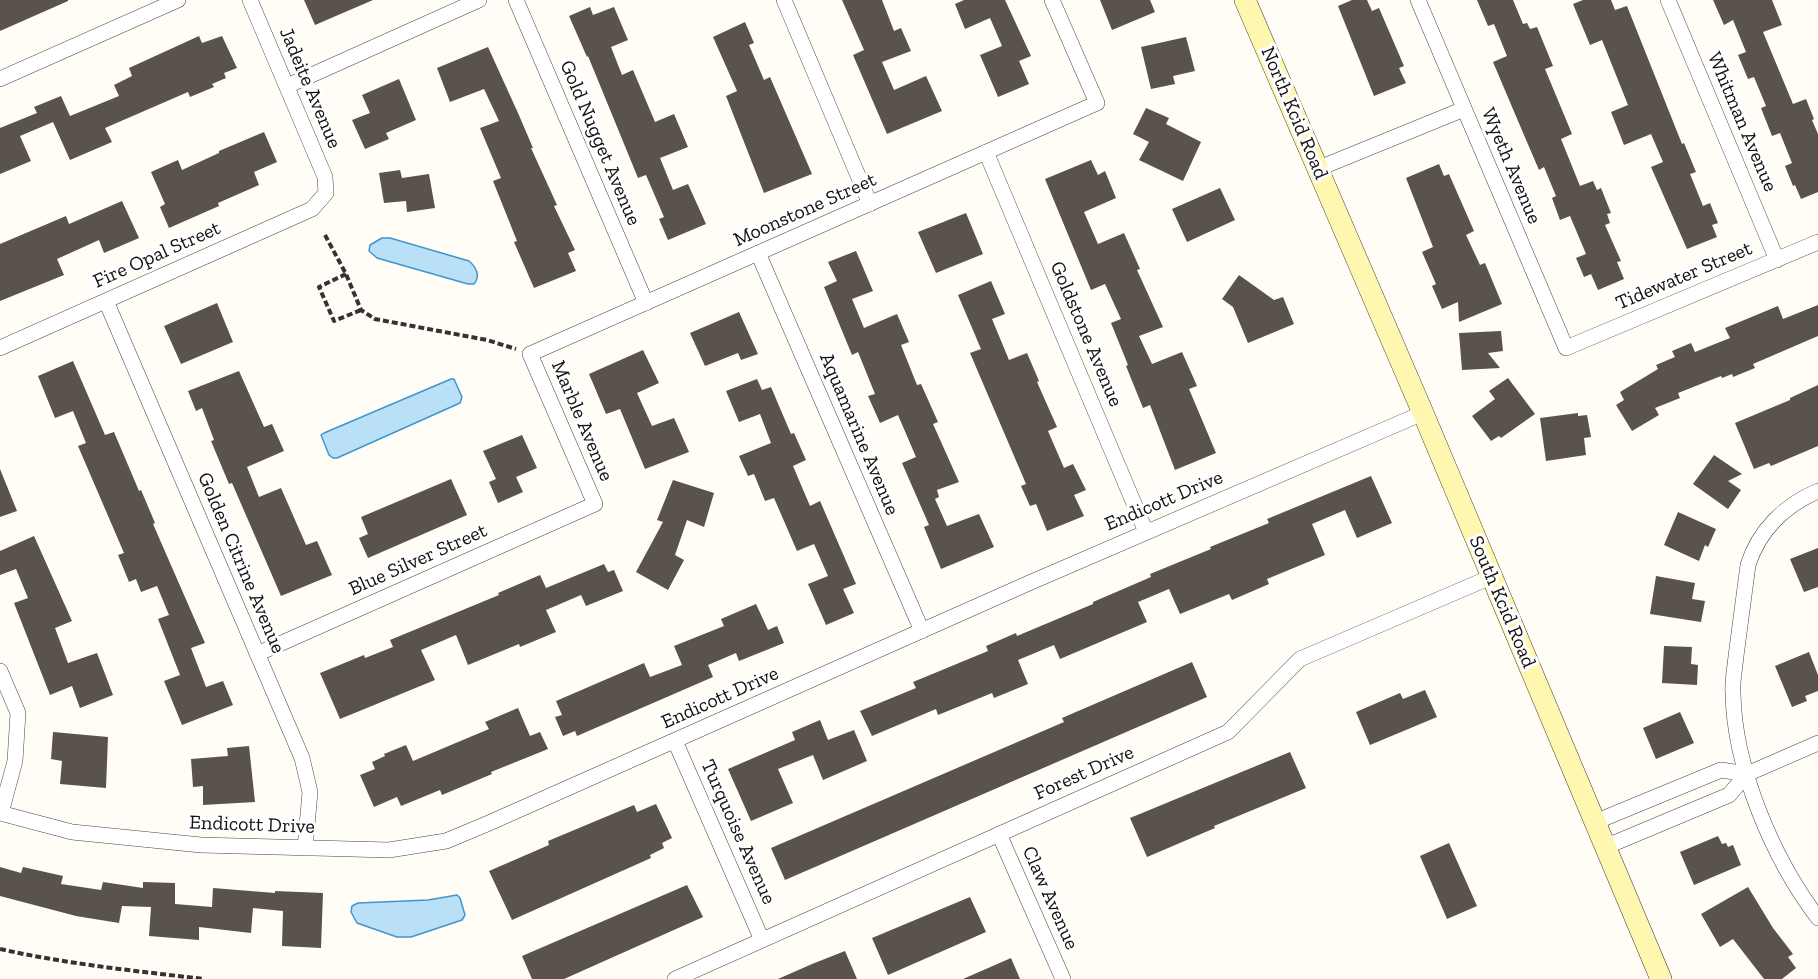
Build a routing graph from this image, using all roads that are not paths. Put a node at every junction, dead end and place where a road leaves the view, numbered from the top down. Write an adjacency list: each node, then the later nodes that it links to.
1 (178, 0): 10 (street)
2 (250, 0): 11 (street, Jadeite Avenue)
3 (479, 0): 11 (street)
4 (516, 0): 22 (street, Gold Nugget Avenue)
5 (784, 0): 16 (street)
6 (1053, 0): 13 (street, Moonstone Street)
7 (1245, 0): 14 (street, North Kcid Road)
8 (1418, 0): 12 (street, Wyeth Avenue)
9 (1668, 0): 20 (street, Whitman Avenue)
10 (0, 79)
11 (287, 86): 15 (street, Jadeite Avenue)
12 (1464, 109): 14 (street); 24 (street, Wyeth Avenue)
13 (986, 152): 16 (street, Moonstone Street); 29 (street, Goldstone Avenue)
14 (1317, 169): 17 (street, North Kcid Road)
15 (326, 193): 21 (street, Fire Opal Street)
16 (870, 204): 19 (street, Moonstone Street)
17 (1342, 226): 26 (street, South Kcid Road)
18 (1818, 242): 20 (street, Tidewater Street)
19 (758, 253): 22 (street, Moonstone Street); 31 (street, Aquamarine Avenue)
20 (1777, 260): 24 (street, Tidewater Street)
21 (106, 301): 23 (street, Fire Opal Street); 32 (street, Golden Citrine Avenue)
22 (646, 303): 25 (street, Moonstone Street)
23 (0, 348)
24 (1566, 348)
25 (530, 354): 28 (street, Marble Avenue)
26 (1423, 413): 29 (street, Endicott Drive); 30 (street, South Kcid Road)
27 (1818, 491): 36 (street)
28 (595, 504): 32 (street, Blue Silver Street)
29 (1146, 532): 31 (street, Endicott Drive)
30 (1491, 576): 38 (street, South Kcid Road); 39 (street, Forest Drive)
31 (922, 631): 34 (street, Endicott Drive)
32 (258, 654): 41 (street, Golden Citrine Avenue)
33 (0, 671): 37 (street)
34 (675, 741): 41 (street, Endicott Drive); 43 (street, Turquoise Avenue)
35 (1818, 743): 36 (street)
36 (1747, 774): 38 (street); 40 (street); 42 (street)
37 (1, 813): 41 (street, Endicott Drive)
38 (1595, 822): 40 (street, South Kcid Road)
39 (999, 834): 43 (street, Forest Drive); 45 (street, Claw Avenue)
40 (1605, 847): 46 (street, South Kcid Road)
41 (304, 848)
42 (1818, 918)
43 (762, 940): 44 (street, Forest Drive)
44 (680, 978)
45 (1063, 979)
46 (1661, 979)

